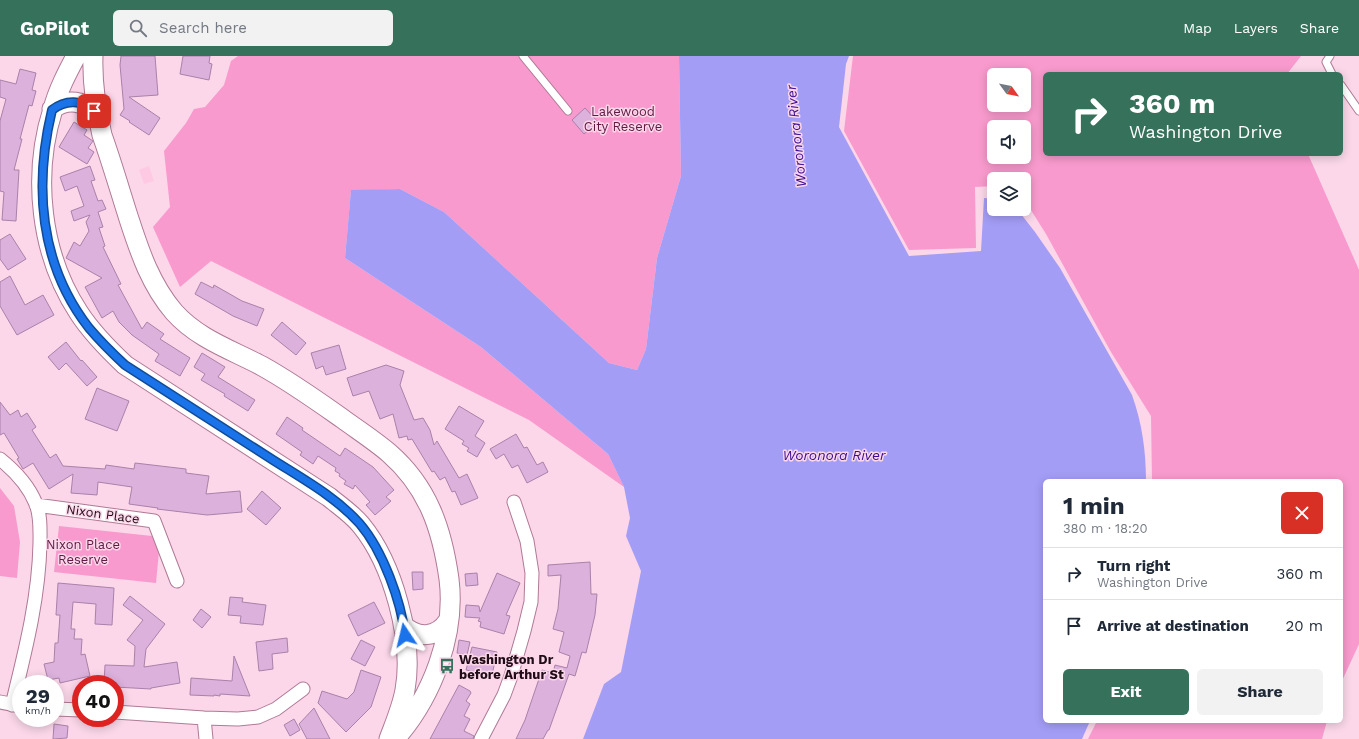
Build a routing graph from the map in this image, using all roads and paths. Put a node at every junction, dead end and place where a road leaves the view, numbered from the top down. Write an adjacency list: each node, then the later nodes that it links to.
1 (76, 56): 7 (street)
2 (93, 56): 10 (street)
3 (523, 56): 8 (lane)
4 (1330, 56): 5 (lane)
5 (1331, 72)
6 (1343, 88): 9 (lane)
7 (52, 110): 10 (street); 16 (street)
8 (568, 111)
9 (1359, 111)
10 (97, 115): 15 (street)
11 (0, 459): 13 (street)
12 (514, 502): 24 (street)
13 (36, 505): 14 (street, Nixon Place); 18 (street)
14 (177, 581)
15 (448, 621): 16 (street); 23 (street)
16 (403, 625): 22 (street)
17 (303, 689): 20 (street)
18 (11, 705)
19 (124, 713): 20 (street)
20 (204, 718): 21 (street)
21 (206, 739)
22 (389, 739)
23 (395, 739)
24 (481, 739)

